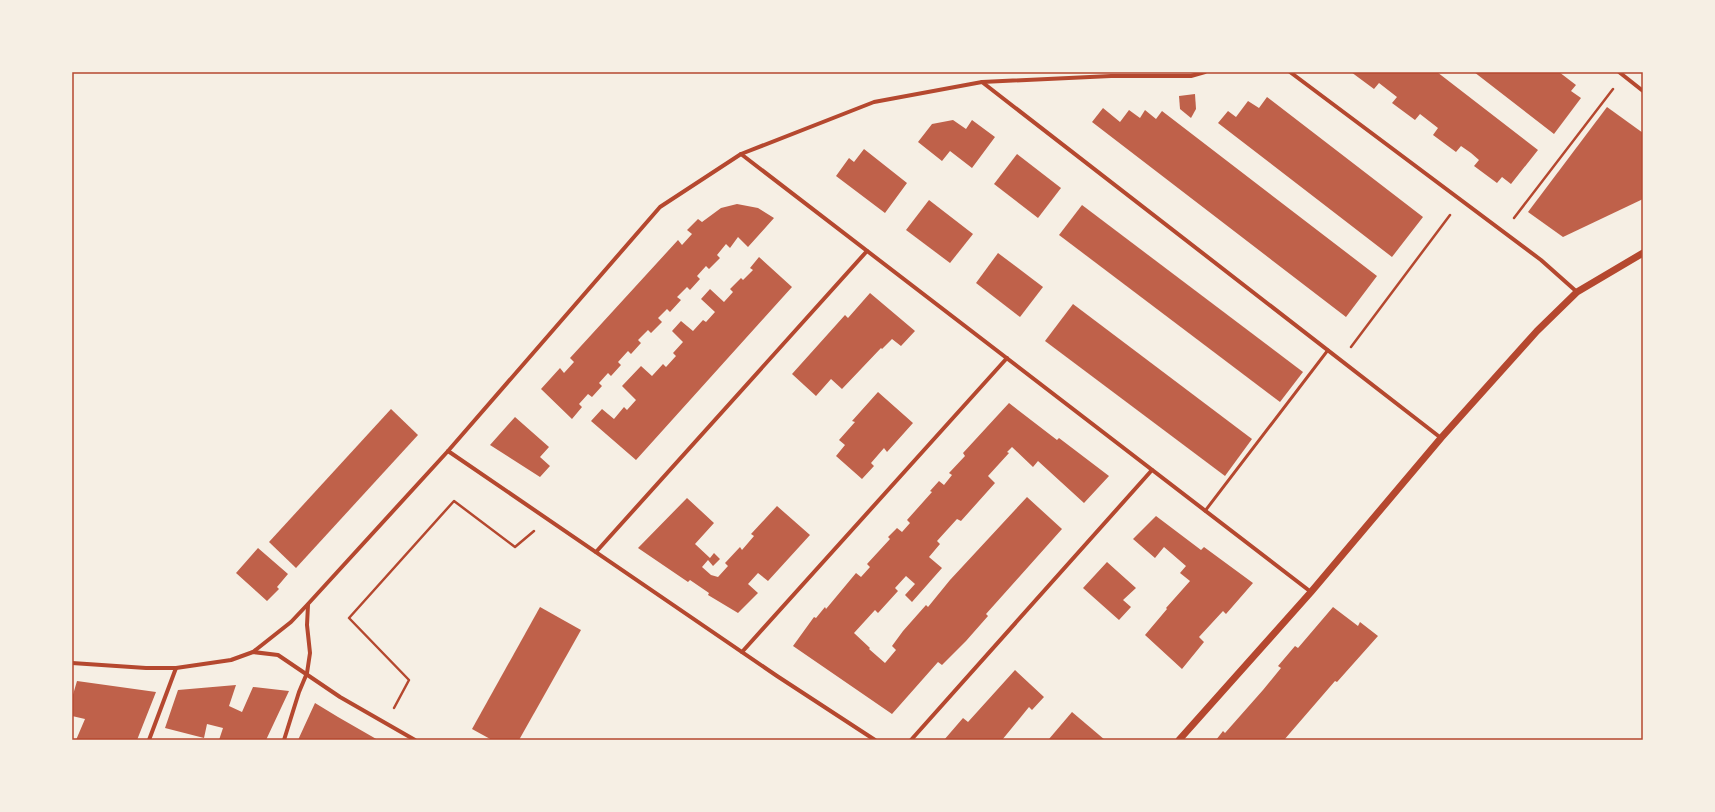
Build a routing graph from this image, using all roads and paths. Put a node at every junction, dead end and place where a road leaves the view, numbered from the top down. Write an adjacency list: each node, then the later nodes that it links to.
1 (1205, 72): 5 (street)
2 (1290, 72): 8 (street)
3 (1619, 72): 4 (street)
4 (1623, 76): 6 (street); 9 (path)
5 (982, 82): 7 (street); 13 (street)
6 (1643, 91)
7 (741, 154): 10 (street); 17 (street)
8 (1462, 200): 9 (street); 15 (path)
9 (1504, 232): 12 (street)
10 (867, 251): 14 (street); 21 (street)
11 (1643, 253): 12 (street)
12 (1578, 292): 16 (street)
13 (1328, 350): 15 (street); 19 (lane)
14 (1007, 358): 18 (street); 25 (street)
15 (1341, 360): 16 (street)
16 (1441, 438): 22 (street)
17 (448, 451): 21 (street); 23 (street)
18 (1152, 470): 19 (street); 35 (street)
19 (1205, 511): 22 (street)
20 (534, 530): 29 (path)
21 (596, 552): 25 (street)
22 (1311, 592): 36 (street)
23 (308, 604): 24 (street); 28 (street)
24 (253, 652): 27 (street); 28 (street)
25 (742, 652): 34 (street)
26 (72, 663): 27 (street)
27 (176, 668): 31 (street)
28 (307, 673): 30 (street); 32 (street)
29 (393, 710)
30 (410, 739): 33 (street)
31 (149, 740)
32 (284, 740)
33 (415, 740)
34 (875, 740)
35 (911, 740)
36 (1179, 740)

